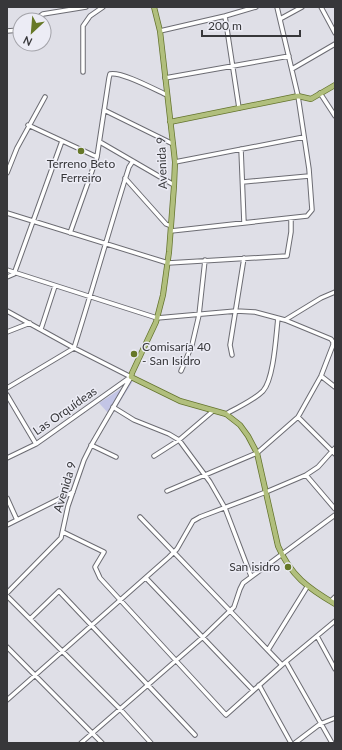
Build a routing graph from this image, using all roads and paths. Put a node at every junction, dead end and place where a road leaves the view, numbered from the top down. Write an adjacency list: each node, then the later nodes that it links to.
1 (86, 7): 8 (street)
2 (103, 7): 17 (street)
3 (154, 7): 11 (main road, Avenida 9)
4 (256, 7): 9 (street)
5 (277, 7): 10 (street)
6 (302, 7): 10 (street)
7 (321, 7): 12 (street)
8 (52, 13)
9 (225, 16): 11 (street); 15 (street)
10 (280, 19): 14 (street)
11 (160, 31): 18 (main road, Avenida 9)
12 (335, 33)
13 (335, 44): 16 (street)
14 (289, 56): 15 (street); 16 (street)
15 (232, 66): 18 (street); 24 (street)
16 (292, 69): 22 (street)
17 (83, 72)
18 (165, 78): 21 (main road, Avenida 9)
19 (335, 85): 20 (main road)
20 (320, 93): 22 (main road); 26 (street)
21 (167, 95): 25 (street); 27 (main road, Avenida 9)
22 (298, 96): 24 (main road); 29 (street)
23 (45, 97): 28 (street)
24 (239, 108): 27 (main road)
25 (104, 110): 31 (street); 32 (street)
26 (335, 116)
27 (170, 122): 32 (main road, Avenida 9)
28 (28, 125): 30 (street); 37 (street)
29 (304, 137): 33 (street); 38 (street)
30 (62, 140): 34 (street); 44 (street)
31 (100, 142): 34 (street); 35 (street)
32 (173, 144): 36 (main road, Avenida 9)
33 (242, 149): 36 (street); 40 (street)
34 (96, 157): 47 (street)
35 (133, 161): 39 (street); 41 (street)
36 (175, 162): 41 (main road, Avenida 9)
37 (7, 173)
38 (309, 176): 40 (street); 43 (street)
39 (125, 178): 46 (street); 48 (street)
40 (243, 182): 45 (street)
41 (174, 185): 46 (main road, Avenida 9)
42 (7, 213): 44 (street)
43 (291, 218): 45 (street); 49 (street)
44 (33, 222): 47 (street); 53 (street)
45 (244, 223): 46 (street)
46 (171, 229): 51 (main road, Avenida 9)
47 (70, 233): 48 (street)
48 (105, 244): 51 (street); 57 (street)
49 (244, 258): 50 (street); 59 (street)
50 (205, 260): 51 (street); 60 (street)
51 (168, 263): 61 (main road, Avenida 9)
52 (7, 270): 53 (street)
53 (14, 274): 54 (street); 55 (street)
54 (7, 277)
55 (55, 286): 57 (street); 65 (street)
56 (335, 292): 63 (street)
57 (90, 297): 61 (street); 67 (street)
58 (7, 311): 64 (street)
59 (236, 311): 60 (street); 62 (street); 68 (street)
60 (198, 315): 61 (street); 69 (street)
61 (157, 318): 71 (main road, Avenida 9)
62 (278, 318): 63 (street); 77 (street)
63 (285, 320): 70 (street)
64 (30, 323): 65 (street); 66 (street)
65 (41, 329): 67 (street)
66 (7, 332)
67 (74, 348): 71 (street); 72 (street)
68 (232, 355)
69 (181, 371)
70 (321, 376): 73 (street); 78 (street)
71 (131, 377): 75 (street, Avenida 9); 76 (main road); 80 (street, Las Orquídeas)
72 (7, 388)
73 (335, 388)
74 (7, 395): 80 (street)
75 (113, 407): 79 (street); 81 (street, Avenida 9)
76 (213, 411): 77 (main road); 79 (street)
77 (226, 414): 83 (main road)
78 (298, 416): 82 (street); 83 (street)
79 (179, 440): 84 (street); 87 (street)
80 (36, 444): 86 (street, Las Orquídeas)
81 (91, 445): 85 (street); 90 (street, Avenida 9)
82 (334, 451): 88 (street)
83 (257, 453): 87 (street); 91 (main road)
84 (154, 456)
85 (116, 457)
86 (7, 458)
87 (205, 475): 89 (street); 93 (street)
88 (306, 475): 91 (street); 94 (street)
89 (167, 491)
90 (73, 492): 97 (street); 99 (street, Avenida 9)
91 (266, 492): 93 (street); 101 (main road)
92 (7, 498): 97 (street)
93 (225, 508): 100 (street); 102 (street)
94 (335, 510)
95 (335, 515): 101 (street)
96 (140, 517): 100 (street)
97 (17, 520): 98 (street)
98 (7, 525)
99 (63, 532): 105 (street, Avenida 9); 108 (street)
100 (174, 552): 103 (street); 110 (street)
101 (282, 555): 102 (street); 104 (main road)
102 (251, 576): 110 (street)
103 (146, 578): 108 (street); 115 (street)
104 (307, 587): 109 (main road); 117 (street)
105 (7, 593)
106 (7, 596): 111 (street)
107 (335, 597): 109 (street)
108 (120, 600): 113 (street); 119 (street)
109 (333, 603)
110 (231, 610): 115 (street); 117 (street)
111 (30, 619): 113 (street); 118 (street)
112 (335, 621): 114 (street)
113 (91, 626): 118 (street); 124 (street)
114 (317, 636): 120 (street); 122 (street)
115 (203, 637): 119 (street); 126 (street)
116 (7, 647): 123 (street)
117 (268, 650): 121 (street)
118 (62, 652): 123 (street); 128 (street)
119 (175, 660): 124 (street); 126 (street)
120 (286, 662): 121 (street); 130 (street)
121 (282, 665): 125 (street)
122 (335, 669)
123 (36, 676): 127 (street); 131 (street)
124 (147, 685): 128 (street); 132 (street)
125 (259, 685): 126 (street); 136 (street)
126 (253, 690)
127 (7, 700)
128 (120, 709): 131 (street); 135 (street)
129 (335, 718): 130 (street)
130 (320, 724): 137 (street); 138 (street)
131 (92, 733): 133 (street); 134 (street)
132 (195, 735)
133 (81, 743)
134 (102, 743)
135 (151, 743)
136 (291, 743)
137 (296, 743)
138 (332, 743)

